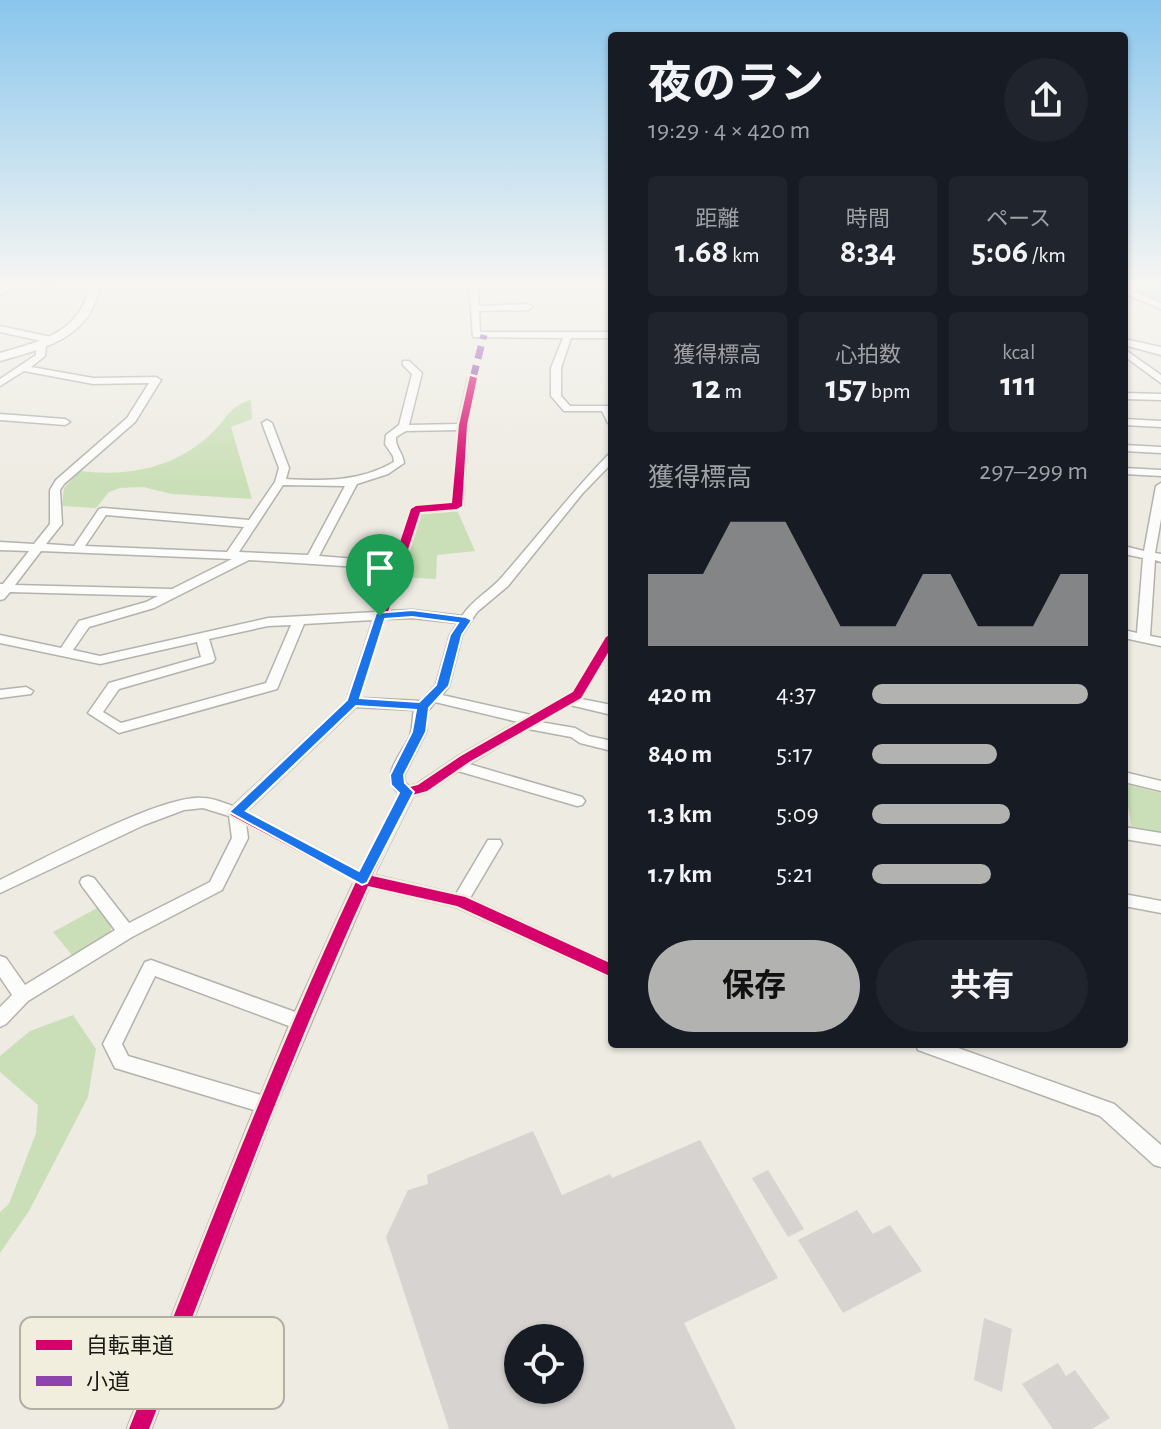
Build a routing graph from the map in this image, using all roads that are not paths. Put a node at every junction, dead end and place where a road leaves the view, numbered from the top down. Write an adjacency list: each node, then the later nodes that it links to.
1 (22, 350): 5 (street)
2 (43, 350): 7 (street)
3 (563, 350): 13 (street)
4 (1128, 355): 9 (street)
5 (0, 357)
6 (406, 363): 20 (street)
7 (23, 368): 10 (street); 31 (street)
8 (473, 378): 19 (street)
9 (1161, 380)
10 (0, 383)
11 (1128, 396): 12 (street)
12 (1161, 397)
13 (608, 412)
14 (0, 417): 15 (street)
15 (65, 422)
16 (1128, 422): 18 (street)
17 (267, 423): 26 (street)
18 (1161, 424)
19 (463, 427): 20 (street); 38 (street)
20 (404, 428): 27 (street)
21 (1128, 448): 22 (street)
22 (1161, 450)
23 (608, 461): 45 (street)
24 (1128, 471): 25 (street)
25 (1161, 473)
26 (280, 482): 27 (street); 29 (street)
27 (352, 483): 37 (street)
28 (1161, 486): 36 (street)
29 (252, 524): 32 (street); 34 (street)
30 (0, 546): 31 (street)
31 (36, 547): 32 (street); 39 (street)
32 (77, 549): 34 (street)
33 (1128, 551): 36 (street)
34 (231, 555): 35 (street)
35 (248, 557): 37 (street); 40 (street)
36 (1155, 557): 41 (street)
37 (312, 559): 38 (street)
38 (396, 566): 43 (street)
39 (2, 591): 40 (street)
40 (176, 594): 52 (street)
41 (1146, 595): 42 (street); 48 (street)
42 (1161, 598)
43 (380, 616): 44 (street); 45 (street); 56 (street)
44 (300, 619): 47 (street); 47 (street)
45 (466, 620): 57 (street)
46 (1128, 635): 48 (street)
47 (202, 637): 52 (street)
48 (1143, 638): 50 (street)
49 (0, 639): 52 (street)
50 (1161, 642)
51 (608, 644): 55 (street)
52 (64, 653)
53 (26, 691): 54 (street)
54 (0, 694)
55 (568, 700): 58 (street); 59 (street)
56 (353, 702): 57 (street); 66 (street)
57 (427, 702): 59 (street); 64 (street)
58 (608, 709)
59 (528, 722): 60 (street); 61 (street)
60 (608, 745)
61 (456, 765): 64 (street); 65 (street)
62 (1128, 778): 63 (street)
63 (1161, 786)
64 (407, 792): 70 (street)
65 (577, 801)
66 (236, 812): 70 (street); 72 (street); 76 (street)
67 (1128, 834): 68 (street)
68 (1161, 839)
69 (494, 844): 73 (street)
70 (362, 879): 73 (street); 81 (street)
71 (88, 882): 76 (street)
72 (0, 887)
73 (460, 901): 78 (street)
74 (1128, 901): 75 (street)
75 (1161, 907)
76 (126, 932): 79 (street)
77 (0, 963): 79 (street)
78 (608, 969)
79 (22, 996): 80 (street)
80 (0, 1019)
81 (301, 1022): 83 (street); 83 (street)
82 (936, 1048): 84 (street)
83 (266, 1105): 85 (street)
84 (1161, 1158)
85 (183, 1317)
86 (147, 1409): 87 (street)
87 (139, 1429)

